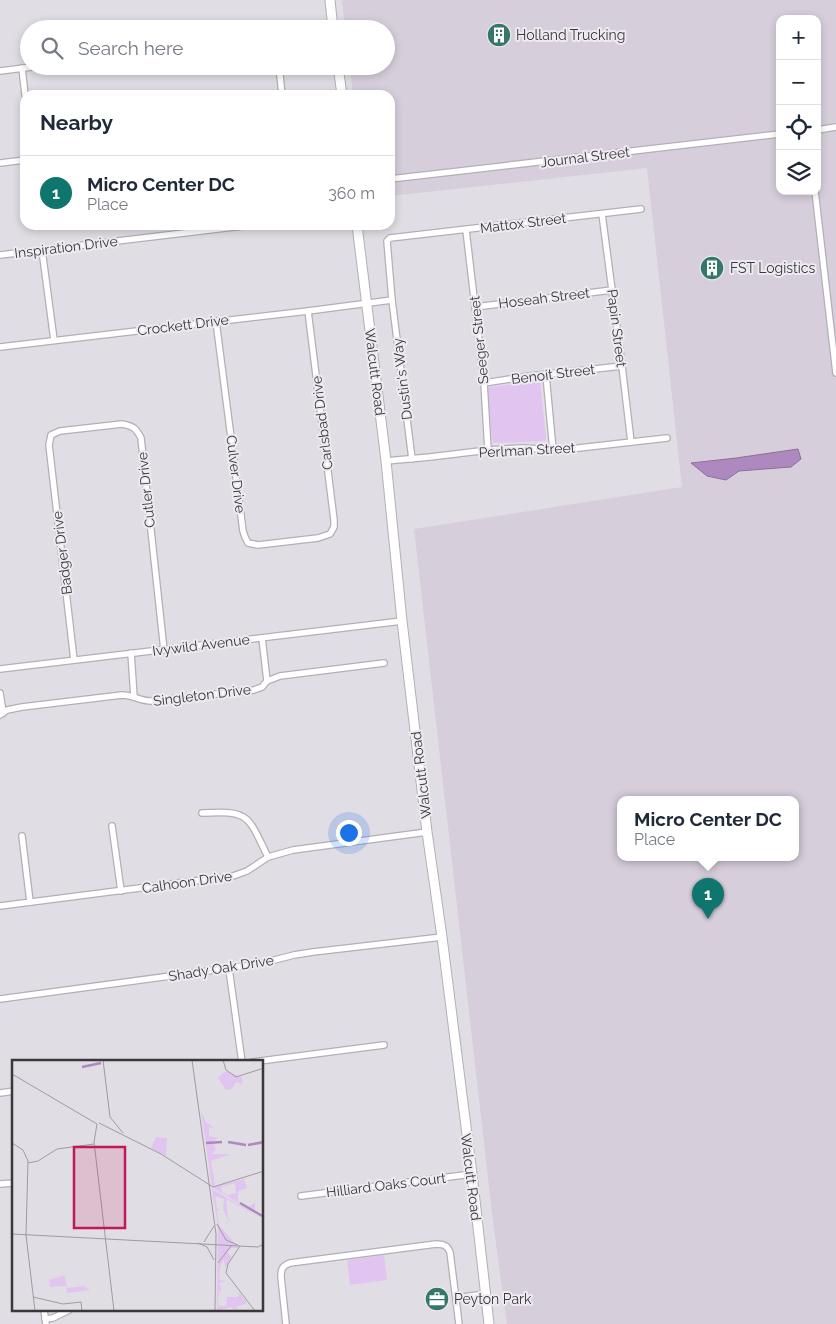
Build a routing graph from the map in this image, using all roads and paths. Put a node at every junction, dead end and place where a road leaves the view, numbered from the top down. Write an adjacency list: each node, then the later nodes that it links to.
1 (330, 0): 2 (street)
2 (333, 20)
3 (20, 68): 4 (street)
4 (0, 71)
5 (23, 75): 8 (street)
6 (280, 75): 9 (street)
7 (339, 75): 10 (street)
8 (24, 90)
9 (281, 90)
10 (341, 90)
11 (836, 128): 12 (street)
12 (821, 130)
13 (776, 134): 16 (street, Journal Street)
14 (20, 161): 15 (street)
15 (0, 163)
16 (395, 178)
17 (815, 195): 35 (street)
18 (641, 209): 19 (street, Mattox Street)
19 (602, 214): 22 (street, Mattox Street); 26 (street, Papin Street)
20 (209, 230): 24 (street, Inspiration Drive)
21 (358, 230): 28 (street, Walcutt Road)
22 (466, 230): 23 (street, Mattox Street); 29 (street, Seeger Street)
23 (405, 237): 27 (street, Dustin's Way)
24 (42, 250): 25 (street, Inspiration Drive); 32 (street)
25 (0, 255)
26 (612, 290): 29 (street, Hoseah Street); 34 (street, Papin Street)
27 (392, 300): 28 (street); 43 (street, Dustin's Way)
28 (366, 303): 30 (street, Crockett Drive); 44 (street, Walcutt Road)
29 (475, 307): 37 (street, Seeger Street)
30 (308, 311): 31 (street, Crockett Drive); 45 (street, Carlsbad Drive)
31 (216, 321): 32 (street, Crockett Drive); 45 (street, Culver Drive)
32 (54, 340): 33 (street, Crockett Drive)
33 (0, 346)
34 (622, 366): 36 (street, Benoit Street); 39 (street, Papin Street)
35 (836, 373)
36 (546, 375): 37 (street, Benoit Street); 42 (street)
37 (484, 383): 41 (street, Seeger Street)
38 (667, 438): 39 (street, Perlman Street)
39 (631, 442): 42 (street, Perlman Street)
40 (49, 445): 48 (street, Cutler Drive); 50 (street, Badger Drive)
41 (488, 450): 42 (street, Perlman Street); 43 (street, Perlman Street)
42 (553, 450)
43 (412, 459): 44 (street, Perlman Street)
44 (386, 461): 46 (street, Walcutt Road)
45 (330, 534)
46 (402, 621): 47 (street, Ivywild Avenue); 59 (street, Walcutt Road)
47 (262, 638): 48 (street, Ivywild Avenue); 53 (street, Singleton Drive)
48 (164, 650): 49 (street, Ivywild Avenue)
49 (131, 654): 50 (street, Ivywild Avenue); 55 (street, Singleton Drive)
50 (74, 660): 52 (street, Ivywild Avenue)
51 (384, 663): 53 (street, Singleton Drive)
52 (0, 669)
53 (267, 681): 55 (street, Singleton Drive)
54 (0, 693): 56 (street, Singleton Drive)
55 (134, 697): 56 (street, Singleton Drive)
56 (2, 714)
57 (202, 813): 61 (street)
58 (112, 826): 62 (street)
59 (427, 832): 61 (street, Calhoon Drive); 65 (street, Walcutt Road)
60 (22, 836): 63 (street)
61 (268, 858): 62 (street, Calhoon Drive)
62 (121, 891): 63 (street, Calhoon Drive)
63 (30, 902): 64 (street, Calhoon Drive)
64 (0, 906)
65 (442, 936): 66 (street, Shady Oak Drive); 71 (street, Walcutt Road)
66 (229, 969): 67 (street, Shady Oak Drive); 69 (street)
67 (0, 999)
68 (384, 1045): 70 (street)
69 (242, 1060)
70 (264, 1060)
71 (472, 1174): 72 (street, Hilliard Oaks Court); 73 (street, Walcutt Road)
72 (300, 1196)
73 (485, 1294): 74 (street); 79 (street, Walcutt Road)
74 (456, 1298): 77 (street); 78 (street)
75 (65, 1312): 76 (street)
76 (45, 1322)
77 (286, 1324)
78 (459, 1324)
79 (489, 1324)

